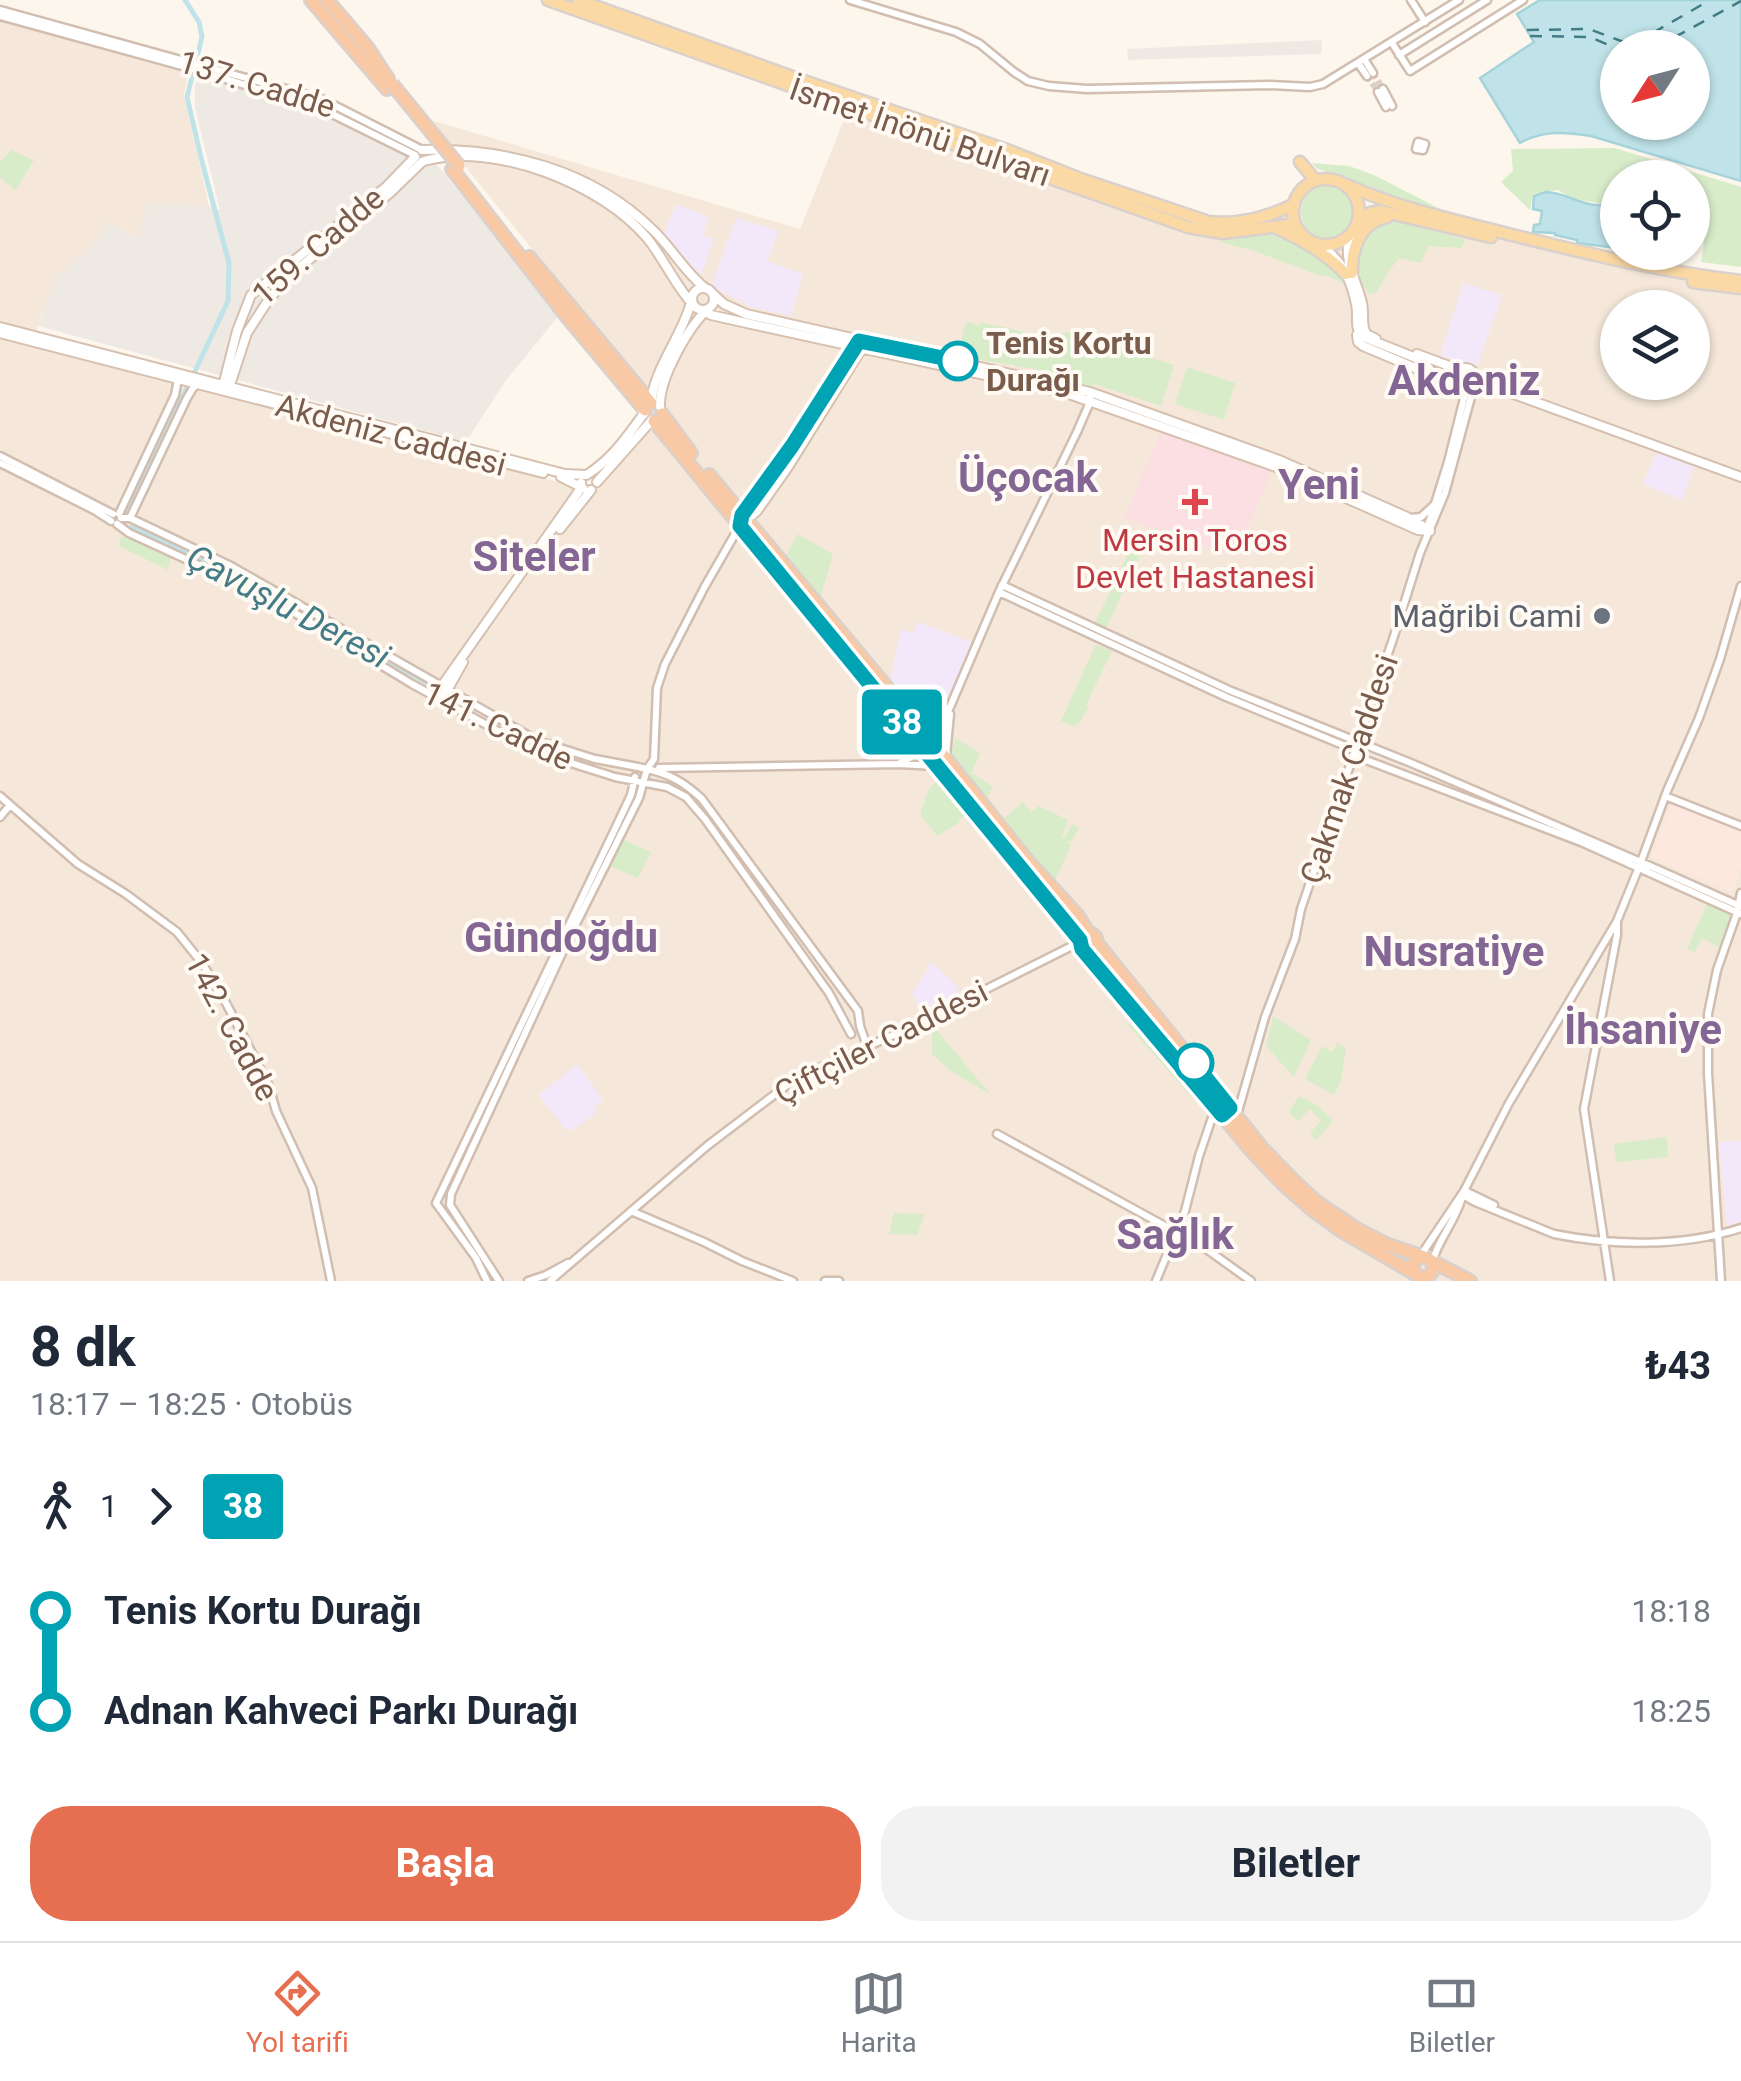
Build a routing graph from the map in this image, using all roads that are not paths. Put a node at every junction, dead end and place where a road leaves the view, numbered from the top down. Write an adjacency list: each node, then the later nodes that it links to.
1 (311, 0): 16 (highway)
2 (324, 0): 16 (highway)
3 (548, 0): 27 (main road, İsmet İnönü Bulvarı)
4 (578, 0): 24 (main road, İsmet İnönü Bulvarı)
5 (850, 0): 14 (street)
6 (1411, 0): 11 (street)
7 (1459, 0): 11 (street)
8 (1487, 0): 13 (street)
9 (1524, 0): 13 (street)
10 (0, 13): 19 (street, 137. Cadde)
11 (1425, 22): 12 (street)
12 (1392, 43): 13 (street); 14 (street)
13 (1399, 55)
14 (1361, 61): 15 (street)
15 (1370, 75)
16 (389, 84): 21 (highway, bridge)
17 (1380, 90): 18 (street)
18 (1389, 106)
19 (420, 157): 32 (main road, 159. Cadde); 33 (main road, 137. Cadde); 35 (main road, 159. Cadde); 36 (main road, 137. Cadde)
20 (1300, 162): 22 (main road)
21 (456, 168): 47 (highway); 51 (highway)
22 (1315, 180): 23 (main road); 24 (main road)
23 (1346, 186): 26 (main road); 31 (main road)
24 (1293, 206): 28 (main road)
25 (1404, 215): 26 (main road); 30 (main road); 31 (main road)
26 (1355, 226): 29 (main road); 30 (main road)
27 (1273, 227): 28 (main road, İsmet İnönü Bulvarı); 30 (main road)
28 (1296, 228): 29 (main road)
29 (1316, 244): 30 (main road)
30 (1349, 274): 43 (main road); 49 (main road)
31 (1741, 284)
32 (258, 290): 34 (main road, 159. Cadde); 35 (main road)
33 (709, 291): 36 (main road); 36 (main road); 39 (main road, 137. Cadde)
34 (248, 301): 35 (main road); 48 (main road, 159. Cadde)
35 (265, 305): 48 (main road, 159. Cadde)
36 (699, 306): 38 (main road); 46 (main road); 51 (main road)
37 (0, 330): 44 (main road)
38 (837, 342): 39 (main road); 42 (main road)
39 (861, 344): 40 (main road); 41 (main road); 42 (main road); 50 (main road)
40 (876, 350): 41 (main road); 50 (main road)
41 (852, 366): 52 (main road)
42 (842, 369): 52 (main road)
43 (1460, 370): 49 (main road); 49 (main road)
44 (182, 378): 45 (main road, Akdeniz Caddesi); 61 (street)
45 (200, 382): 48 (main road, Akdeniz Caddesi); 61 (street)
46 (656, 382): 47 (main road); 51 (main road)
47 (636, 384): 51 (highway)
48 (226, 387): 55 (main road, Akdeniz Caddesi)
49 (1466, 388): 54 (main road); 59 (street, Çakmak Caddesi); 63 (street, Çakmak Caddesi)
50 (1090, 397): 60 (main road); 63 (main road); 66 (street)
51 (653, 411): 55 (main road); 57 (highway); 62 (highway)
52 (792, 453): 56 (main road); 58 (main road)
53 (0, 460): 61 (street, 141. Cadde)
54 (1741, 477)
55 (587, 483): 70 (main road)
56 (758, 492): 57 (main road); 62 (main road)
57 (729, 500): 62 (highway)
58 (766, 500): 62 (main road); 64 (main road)
59 (1435, 504): 60 (street); 63 (street, Çakmak Caddesi)
60 (1407, 517): 63 (main road)
61 (119, 518): 67 (street, 141. Cadde); 67 (street, 141. Cadde)
62 (743, 520): 64 (highway); 72 (highway); 74 (street)
63 (1428, 528): 73 (street, Çakmak Caddesi)
64 (758, 536): 72 (highway)
65 (1741, 586): 84 (street)
66 (1000, 588): 71 (street); 73 (street)
67 (273, 594): 68 (street, 141. Cadde); 69 (street, 141. Cadde)
68 (379, 651): 69 (street); 70 (street, 141. Cadde)
69 (373, 661): 70 (street, 141. Cadde)
70 (440, 693): 77 (street, 141. Cadde); 81 (street, 141. Cadde)
71 (950, 708): 72 (street); 75 (street)
72 (923, 739): 75 (highway); 76 (street)
73 (1355, 749): 88 (street); 96 (street, Çakmak Caddesi)
74 (654, 758): 78 (street); 79 (street)
75 (941, 762): 76 (street); 92 (highway)
76 (899, 764): 80 (street)
77 (638, 767): 79 (street, 141. Cadde); 81 (street)
78 (662, 768): 79 (street); 80 (street)
79 (648, 769): 82 (street); 83 (street)
80 (686, 769): 83 (street)
81 (634, 780): 82 (street, 141. Cadde); 95 (street)
82 (646, 781): 93 (street, 141. Cadde); 95 (street)
83 (686, 783): 94 (street)
84 (1665, 796): 87 (street); 88 (street)
85 (4, 802): 86 (street); 109 (street, 142. Cadde)
86 (0, 817)
87 (1741, 826)
88 (1644, 866): 90 (street); 91 (street)
89 (1741, 893): 90 (street)
90 (1739, 909): 105 (street)
91 (1617, 921): 99 (street); 106 (street)
92 (1086, 943): 94 (street, Çiftçiler Caddesi); 97 (highway)
93 (851, 1034)
94 (868, 1046): 102 (street, Çiftçiler Caddesi)
95 (505, 1064): 100 (street); 101 (street)
96 (1242, 1094): 97 (street, Çakmak Caddesi); 97 (street)
97 (1223, 1111): 104 (street, Çakmak Caddesi); 108 (highway)
98 (997, 1134): 104 (street)
99 (1464, 1191): 106 (street); 108 (street); 108 (street)
100 (436, 1202): 101 (street); 110 (street)
101 (449, 1202): 111 (street)
102 (632, 1211): 107 (street, Çiftçiler Caddesi); 114 (street)
103 (1741, 1228): 105 (street)
104 (1177, 1235): 117 (street, Çakmak Caddesi); 118 (street)
105 (1717, 1236): 106 (street); 121 (street)
106 (1605, 1240): 120 (street)
107 (578, 1257): 112 (street, Çiftçiler Caddesi); 113 (street, Çiftçiler Caddesi)
108 (1424, 1270): 119 (highway)
109 (331, 1281)
110 (487, 1281)
111 (500, 1281)
112 (528, 1281)
113 (550, 1281)
114 (793, 1281)
115 (824, 1281): 116 (street)
116 (839, 1281)
117 (1156, 1281)
118 (1252, 1281)
119 (1470, 1281)
120 (1610, 1281)
121 (1721, 1281)

